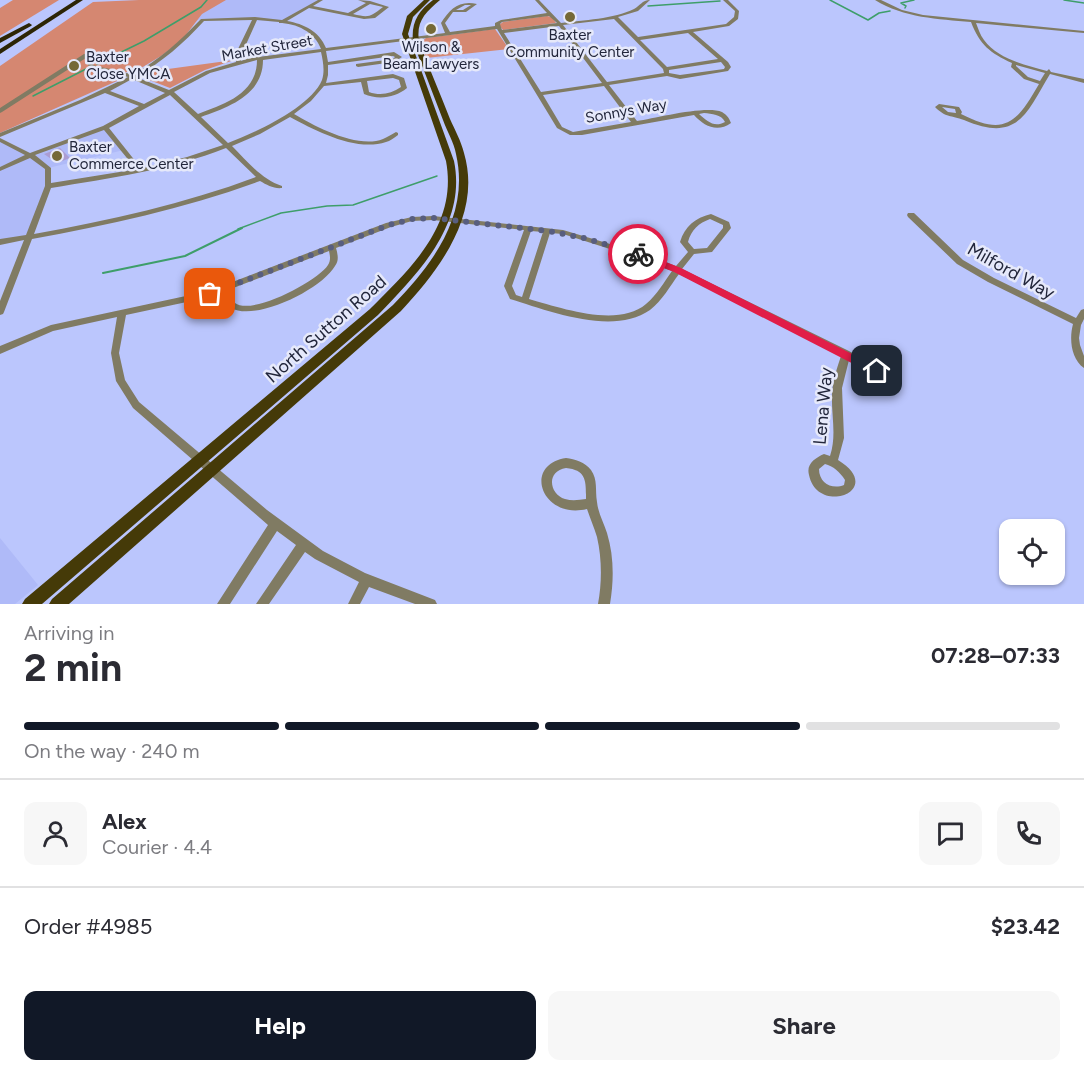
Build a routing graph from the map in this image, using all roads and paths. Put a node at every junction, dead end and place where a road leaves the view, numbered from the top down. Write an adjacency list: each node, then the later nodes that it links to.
1 (70, 0): 18 (highway)
2 (80, 0): 18 (highway)
3 (321, 0): 12 (street)
4 (360, 0): 11 (street)
5 (427, 0): 26 (main road)
6 (437, 0): 26 (main road)
7 (537, 0): 14 (street)
8 (648, 0): 16 (street)
9 (725, 0): 23 (street)
10 (877, 0): 19 (street)
11 (370, 2): 15 (street); 15 (street)
12 (309, 6): 15 (street); 20 (street)
13 (451, 11): 25 (street)
14 (551, 14): 21 (street); 22 (street)
15 (349, 15)
16 (615, 17): 21 (street); 27 (street)
17 (255, 18): 20 (street); 36 (street); 43 (street)
18 (46, 20): 28 (highway); 29 (highway); 31 (highway); 34 (highway)
19 (973, 21): 24 (street); 38 (street)
20 (281, 22): 30 (street)
21 (560, 24): 22 (street); 47 (street)
22 (499, 30): 25 (street, Market Street); 51 (street)
23 (689, 31): 27 (street); 33 (street)
24 (1084, 32)
25 (448, 34): 26 (street, Market Street)
26 (411, 39): 30 (street, Market Street); 71 (main road, North Sutton Road); 72 (main road, North Sutton Road)
27 (637, 39): 42 (street)
28 (0, 41)
29 (0, 45)
30 (324, 50): 32 (street, Market Street); 40 (street)
31 (0, 52)
32 (260, 59): 36 (street, Market Street); 57 (street)
33 (722, 60): 42 (street); 42 (street)
34 (0, 62)
35 (88, 62): 39 (street); 39 (street); 43 (street)
36 (238, 62): 50 (street, Market Street)
37 (358, 62): 37 (street); 40 (street); 44 (street)
38 (1016, 62): 41 (street); 46 (street)
39 (73, 64): 53 (street)
40 (326, 64): 48 (street)
41 (1049, 71): 45 (street); 46 (street)
42 (667, 72): 47 (street)
43 (133, 76): 49 (street); 50 (street)
44 (362, 80): 44 (street); 48 (street)
45 (1084, 81)
46 (1041, 83): 56 (street)
47 (607, 84): 51 (street); 58 (street)
48 (321, 85): 55 (street)
49 (104, 90): 52 (street); 61 (street)
50 (170, 92): 52 (street, Market Street); 57 (street)
51 (540, 94): 58 (street, Sonnys Way)
52 (144, 106): 59 (street, Market Street)
53 (0, 111)
54 (695, 113): 54 (street, Sonnys Way); 58 (street, Sonnys Way)
55 (289, 114): 60 (street); 63 (street)
56 (958, 115)
57 (198, 116): 63 (street)
58 (635, 123)
59 (105, 127): 64 (street, Market Street); 66 (street)
60 (396, 134)
61 (0, 135)
62 (0, 140): 64 (street)
63 (228, 146): 66 (street); 67 (street)
64 (30, 155): 65 (street, Market Street); 68 (street)
65 (0, 169)
66 (135, 171): 68 (street)
67 (261, 178): 69 (street); 75 (street)
68 (48, 186): 75 (street)
69 (280, 187)
70 (910, 215): 85 (street, Milford Way)
71 (446, 220): 72 (street); 77 (street); 90 (main road, North Sutton Road)
72 (459, 221): 73 (street); 92 (main road, North Sutton Road)
73 (528, 228): 74 (street); 81 (street)
74 (548, 231): 79 (street); 81 (street)
75 (28, 237): 76 (street); 82 (street)
76 (0, 242)
77 (332, 247): 80 (street); 80 (street)
78 (692, 252): 78 (street); 79 (street)
79 (678, 270): 81 (street); 87 (street)
80 (224, 290): 84 (street)
81 (525, 300)
82 (0, 312)
83 (1084, 312): 85 (street)
84 (122, 313): 86 (street); 90 (street)
85 (1076, 322): 88 (street)
86 (0, 350)
87 (846, 354): 89 (street); 91 (street, Lena Way)
88 (1084, 364)
89 (893, 381)
90 (201, 459): 92 (street); 97 (main road, North Sutton Road)
91 (832, 460)
92 (213, 470): 94 (street); 98 (main road, North Sutton Road)
93 (591, 503): 93 (street); 103 (street)
94 (276, 524): 95 (street); 99 (street)
95 (304, 544): 96 (street); 100 (street)
96 (366, 580): 101 (street); 102 (street)
97 (30, 604)
98 (57, 604)
99 (223, 604)
100 (262, 604)
101 (354, 604)
102 (430, 604)
103 (604, 604)

